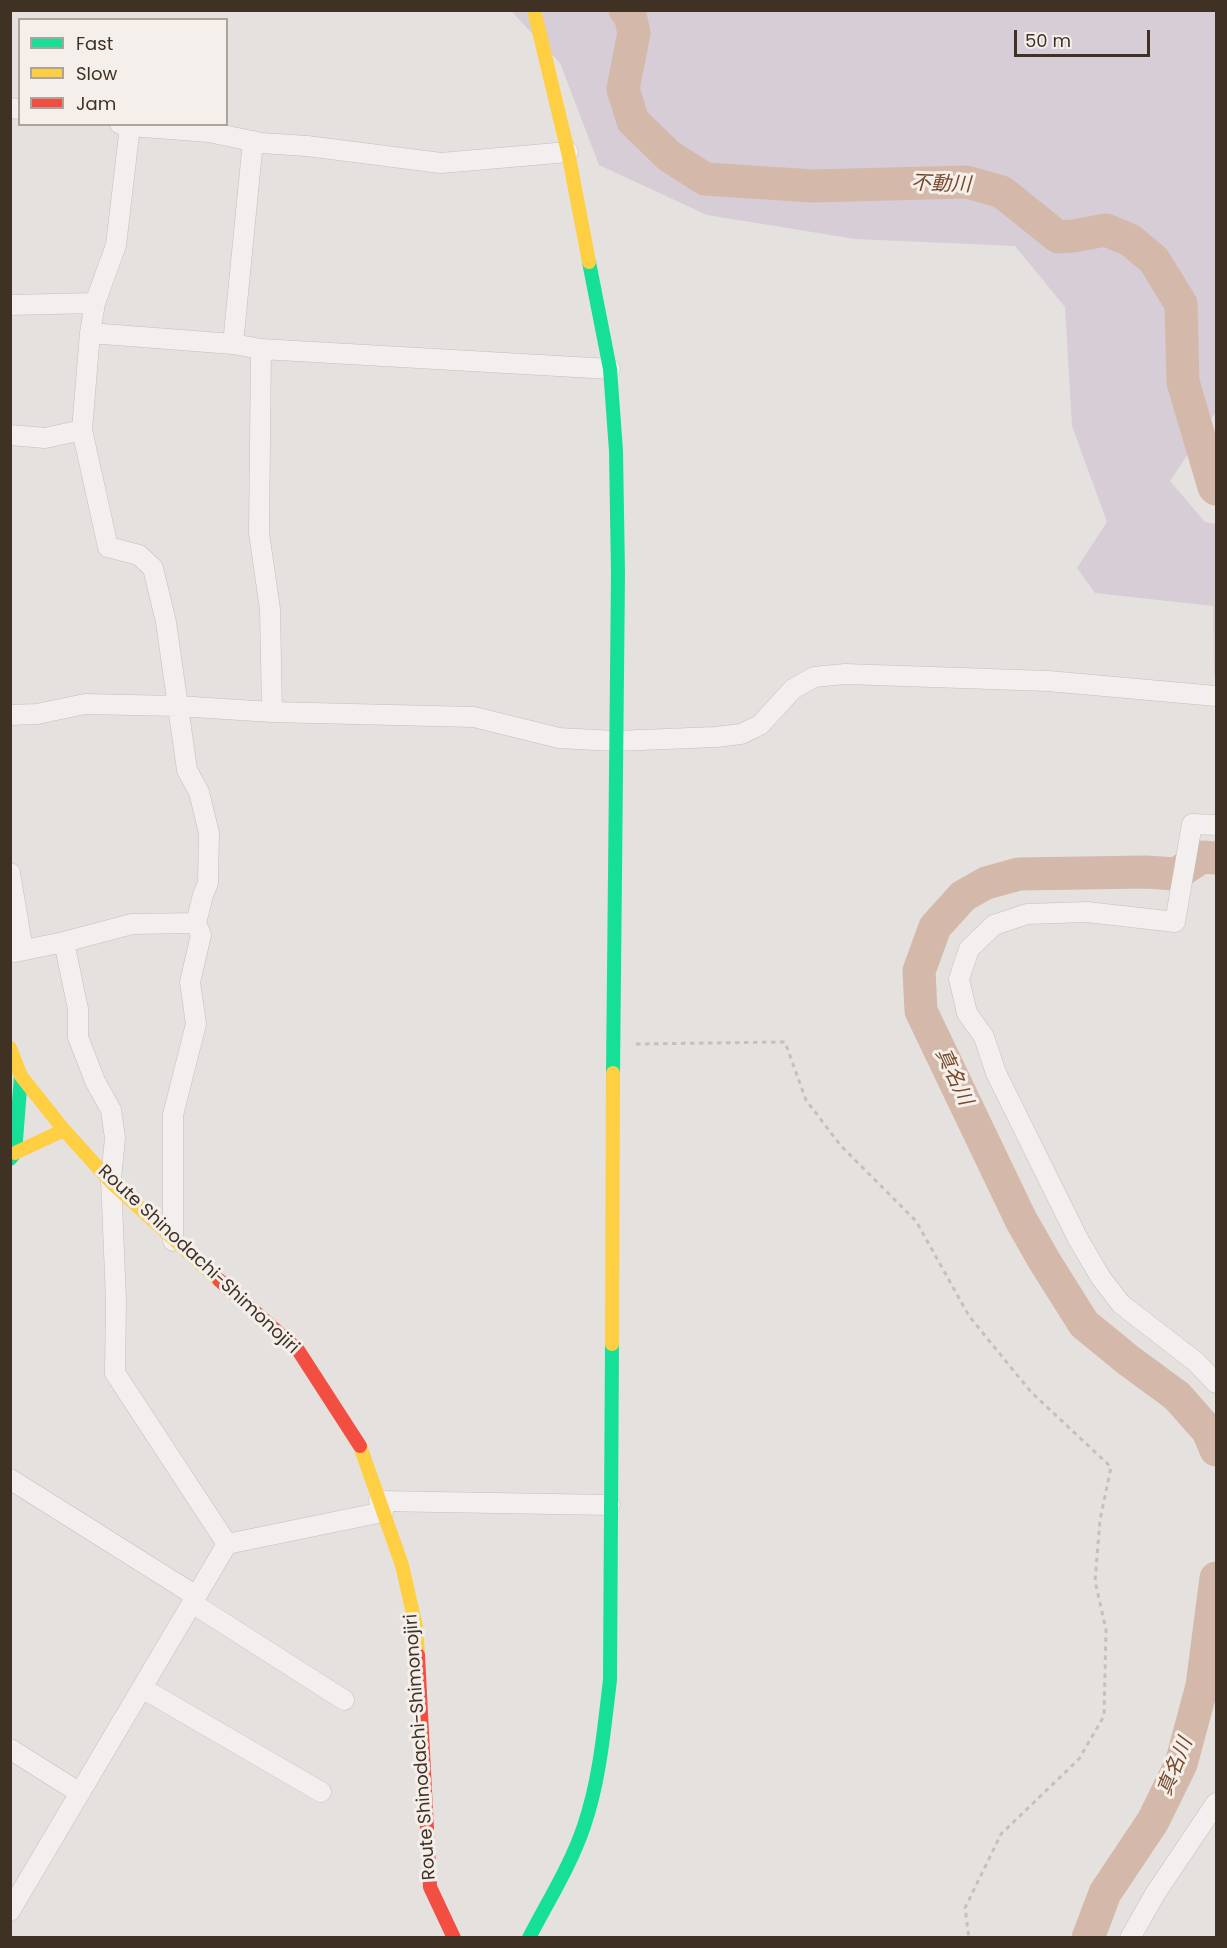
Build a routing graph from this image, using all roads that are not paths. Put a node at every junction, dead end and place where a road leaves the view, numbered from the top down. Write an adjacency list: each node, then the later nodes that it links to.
1 (534, 10): 5 (street)
2 (125, 126): 6 (street)
3 (137, 126): 4 (street)
4 (253, 141): 5 (street); 9 (street)
5 (568, 152): 11 (street)
6 (94, 303): 7 (street); 8 (street)
7 (10, 305)
8 (90, 333): 9 (street); 12 (street)
9 (233, 344): 10 (street)
10 (261, 348): 11 (street); 16 (street)
11 (610, 369): 18 (street)
12 (82, 429): 13 (street); 15 (street)
13 (10, 435)
14 (1216, 696): 18 (street)
15 (177, 706): 16 (street); 17 (street); 21 (street)
16 (272, 712): 18 (street)
17 (10, 715)
18 (615, 741): 32 (street)
19 (1216, 825): 30 (street)
20 (10, 873): 23 (street)
21 (196, 923): 22 (street); 29 (street)
22 (64, 942): 23 (street); 28 (street)
23 (17, 952)
24 (10, 1048): 25 (street, Route Shinodachi-Shimonojiri)
25 (21, 1076): 26 (street, Route Shinodachi-Shimonojiri); 27 (street)
26 (64, 1131): 27 (street); 28 (street, Route Shinodachi-Shimonojiri)
27 (13, 1156)
28 (112, 1183): 29 (street, Route Shinodachi-Shimonojiri); 34 (street)
29 (173, 1241): 33 (street, Route Shinodachi-Shimonojiri)
30 (1216, 1383)
31 (10, 1479): 35 (street)
32 (610, 1505): 33 (street); 44 (street)
33 (381, 1506): 34 (street); 43 (street, Route Shinodachi-Shimonojiri)
34 (227, 1544): 35 (street)
35 (194, 1600): 36 (street); 37 (street)
36 (142, 1688): 39 (street); 40 (street)
37 (344, 1700)
38 (10, 1749): 39 (street)
39 (80, 1792): 42 (street)
40 (321, 1792)
41 (1216, 1803): 45 (street)
42 (10, 1911)
43 (454, 1938)
44 (529, 1938)
45 (1130, 1938)

